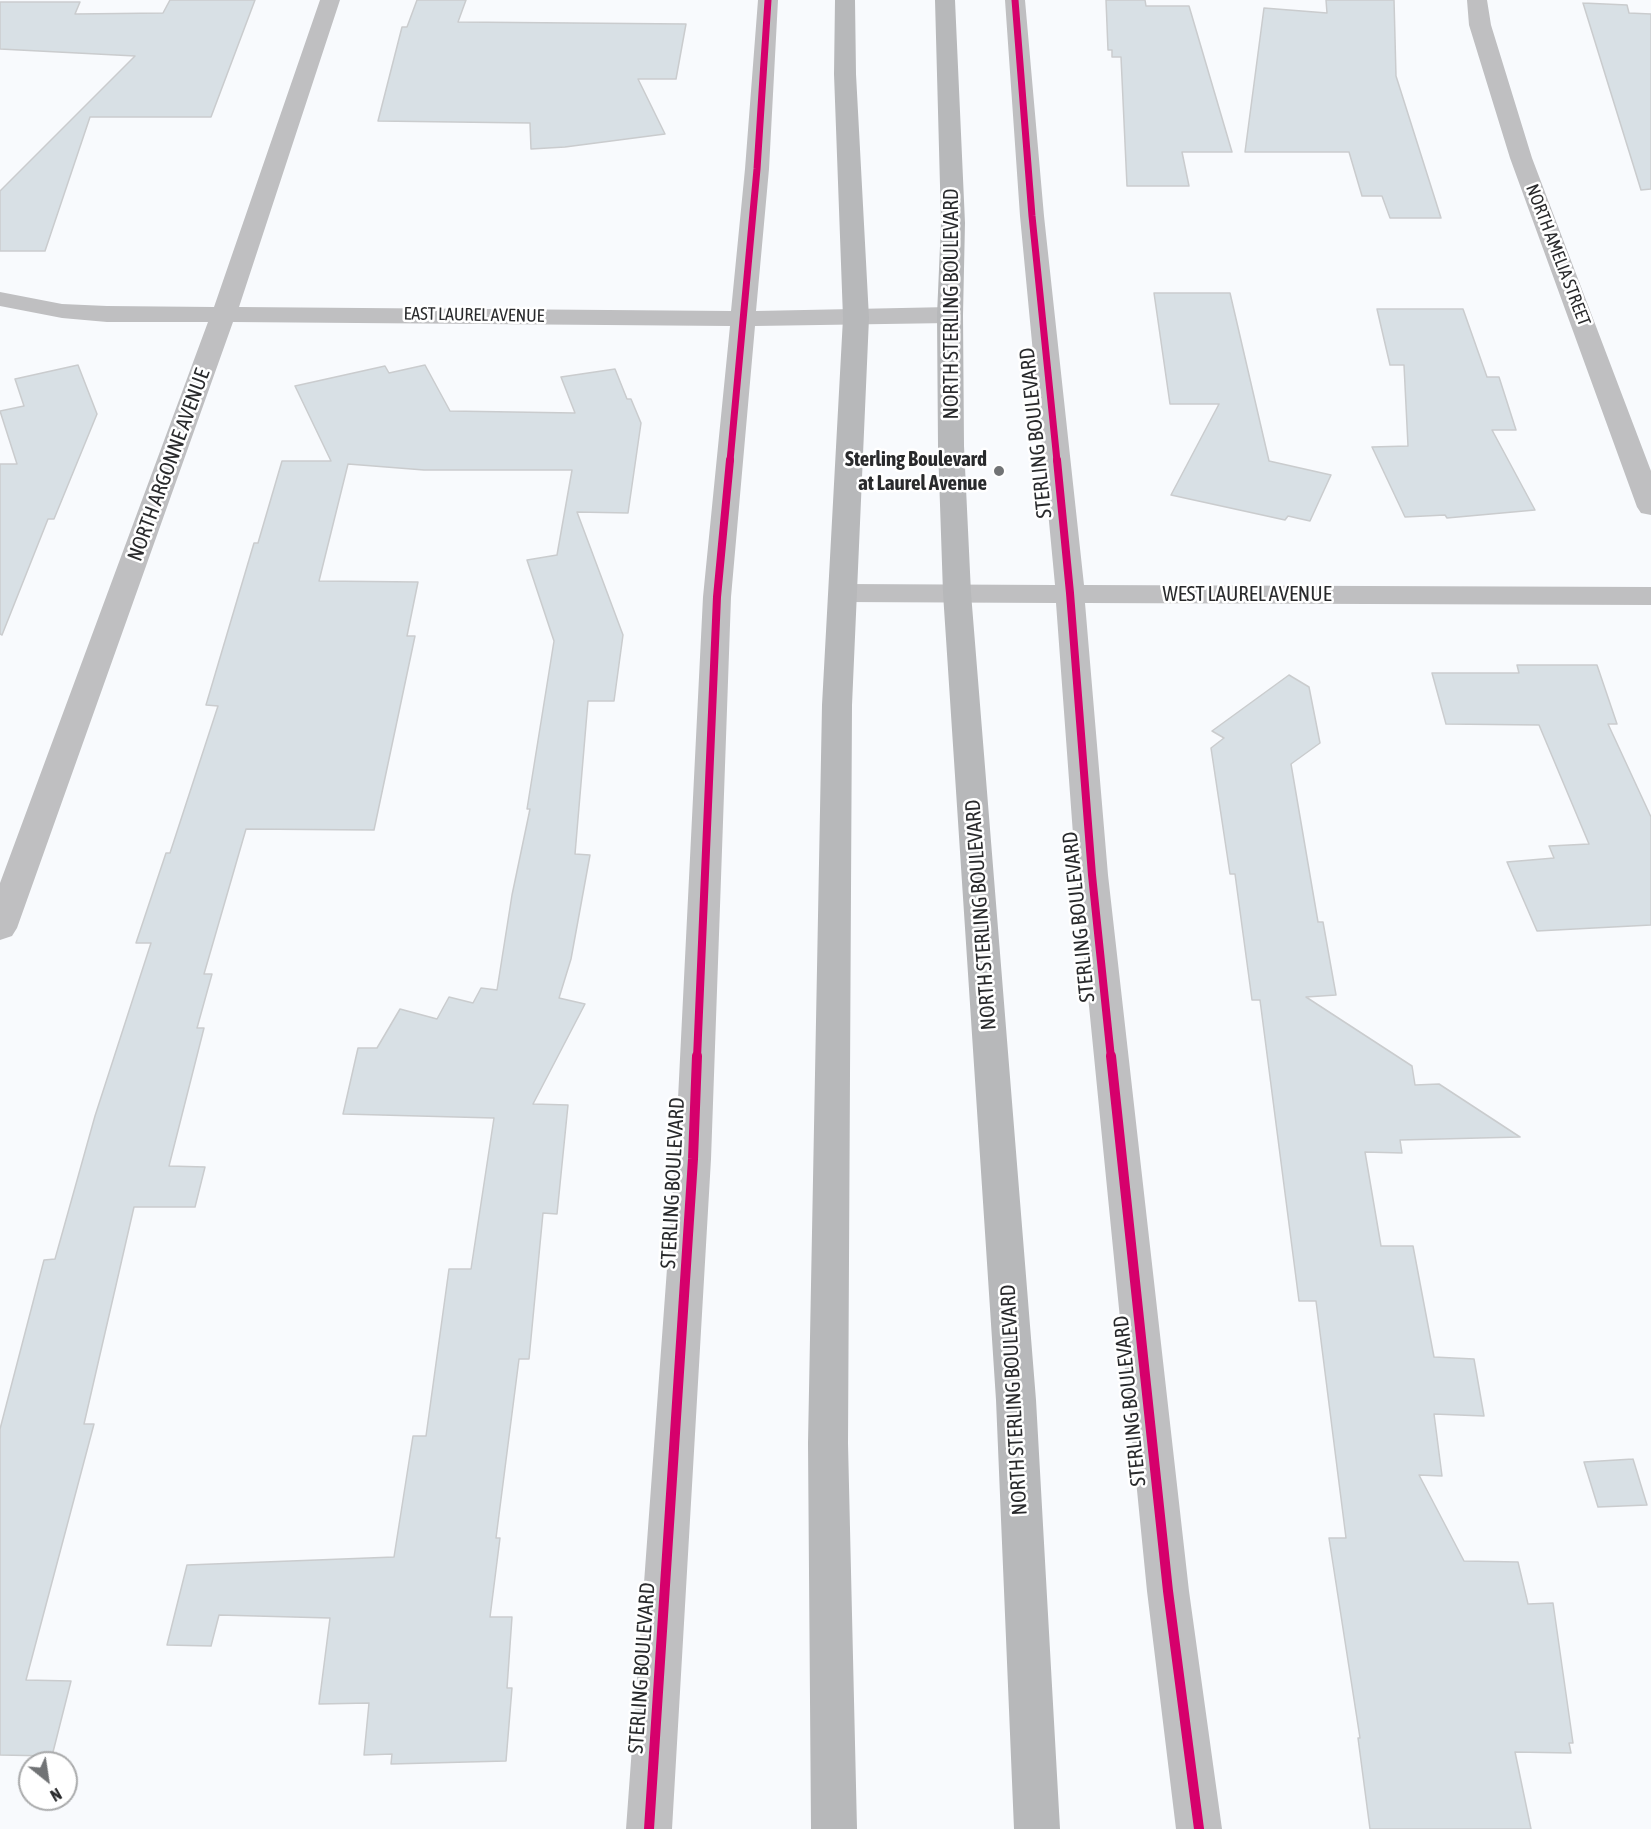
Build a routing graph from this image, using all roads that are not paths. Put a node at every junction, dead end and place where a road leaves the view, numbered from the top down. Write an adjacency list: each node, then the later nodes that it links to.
1 (330, 0): 8 (street, NORTH ARGONNE AVENUE)
2 (768, 0): 11 (street, STERLING BOULEVARD)
3 (845, 0): 10 (main road)
4 (945, 0): 9 (main road, NORTH STERLING BOULEVARD)
5 (1015, 0): 15 (street, STERLING BOULEVARD)
6 (1477, 0): 12 (street, NORTH AMELIA STREET)
7 (0, 298): 8 (street, EAST LAUREL AVENUE)
8 (224, 314): 11 (street, EAST LAUREL AVENUE); 17 (street, NORTH ARGONNE AVENUE)
9 (950, 315): 10 (street, EAST LAUREL AVENUE); 14 (main road, NORTH STERLING BOULEVARD)
10 (856, 318): 11 (street, EAST LAUREL AVENUE); 13 (main road)
11 (743, 319): 18 (street, STERLING BOULEVARD)
12 (1651, 507)
13 (843, 593): 14 (street, WEST LAUREL AVENUE); 19 (main road)
14 (957, 593): 15 (street, WEST LAUREL AVENUE); 20 (main road, NORTH STERLING BOULEVARD)
15 (1070, 593): 16 (street, WEST LAUREL AVENUE); 21 (street, STERLING BOULEVARD)
16 (1651, 596)
17 (0, 928)
18 (649, 1829)
19 (834, 1829)
20 (1036, 1829)
21 (1199, 1829)

